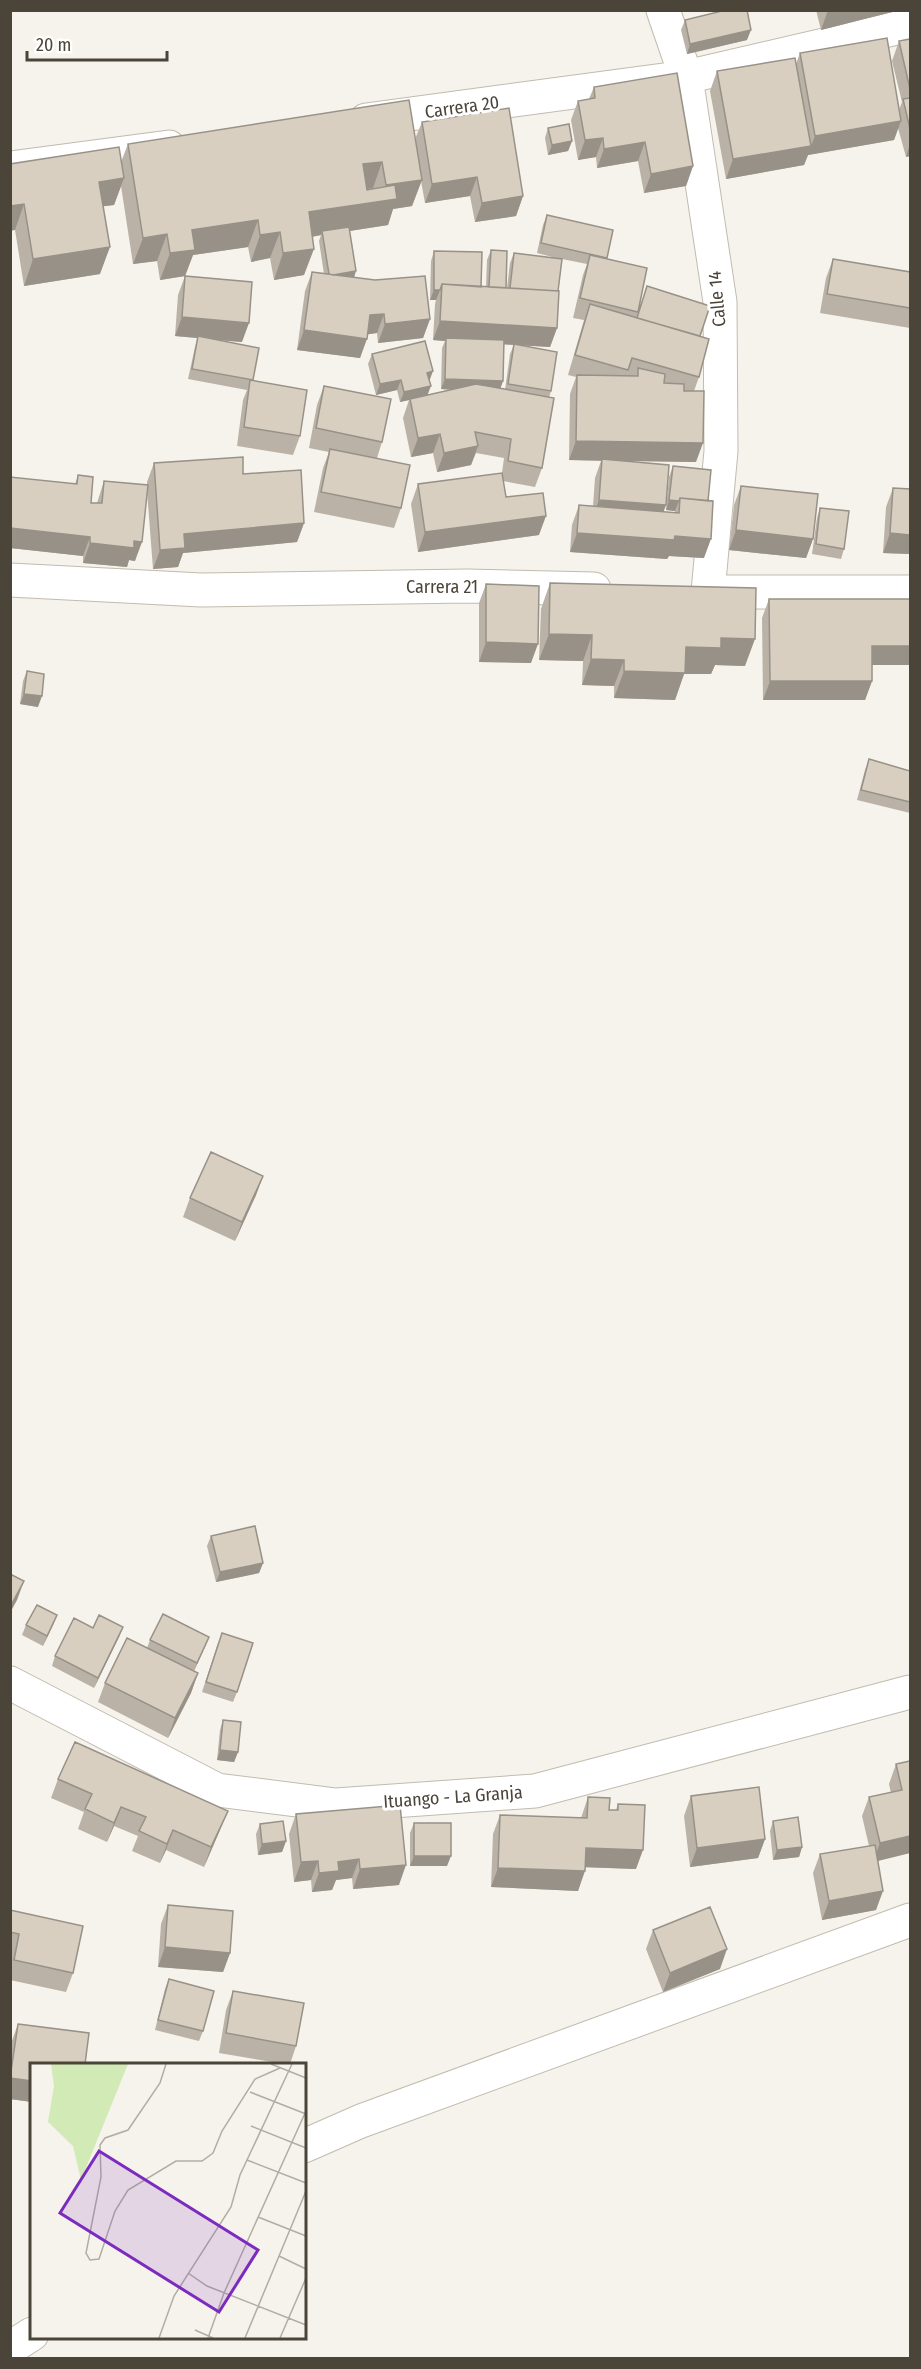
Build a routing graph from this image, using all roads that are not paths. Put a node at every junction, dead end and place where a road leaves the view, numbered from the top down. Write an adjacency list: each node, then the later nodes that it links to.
1 (663, 10): 3 (street, Calle 14)
2 (910, 25): 3 (street, Carrera 20)
3 (686, 77): 4 (street, Carrera 20); 10 (street, Calle 14)
4 (342, 123)
5 (200, 142): 6 (street)
6 (10, 168)
7 (10, 580): 8 (street, Carrera 21)
8 (628, 590)
9 (674, 591): 10 (street)
10 (708, 592): 11 (street)
11 (910, 592)
12 (10, 1683): 13 (street, Ituango - La Granja)
13 (910, 1692)
14 (910, 1920): 15 (street)
15 (306, 2145)
16 (30, 2335): 17 (street)
17 (10, 2348)

